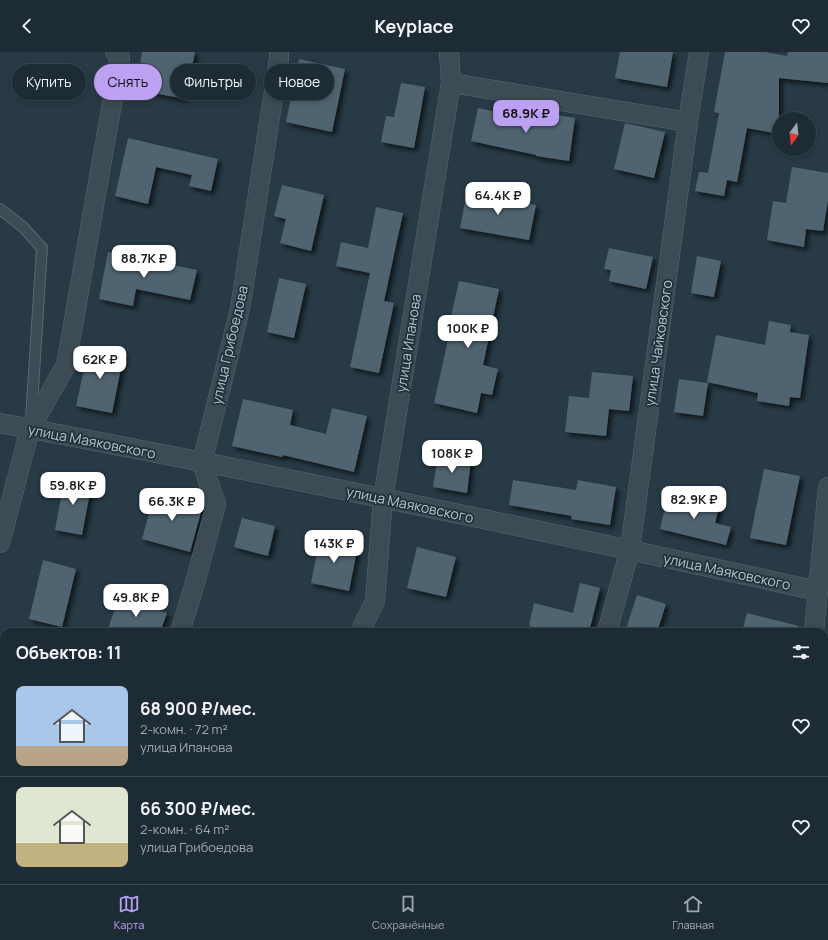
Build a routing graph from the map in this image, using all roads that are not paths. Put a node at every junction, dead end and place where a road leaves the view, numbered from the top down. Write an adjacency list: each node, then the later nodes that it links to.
1 (115, 52): 9 (street)
2 (278, 52): 10 (street, улица Грибоедова)
3 (449, 52): 5 (street, улица Ипанова)
4 (699, 52): 6 (street, улица Чайковского)
5 (451, 83): 6 (street); 12 (street, улица Ипанова)
6 (688, 122): 14 (street, улица Чайковского)
7 (0, 209): 9 (lane)
8 (0, 423): 9 (street, улица Маяковского)
9 (30, 429): 10 (street, улица Маяковского); 13 (street)
10 (202, 462): 12 (street, улица Маяковского); 16 (street)
11 (828, 487): 15 (street)
12 (383, 498): 14 (street, улица Маяковского); 17 (street, улица Ипанова)
13 (0, 543)
14 (630, 549): 15 (street, улица Маяковского); 18 (street, улица Чайковского)
15 (823, 593): 19 (street)
16 (181, 628)
17 (362, 628)
18 (608, 628)
19 (815, 628)

